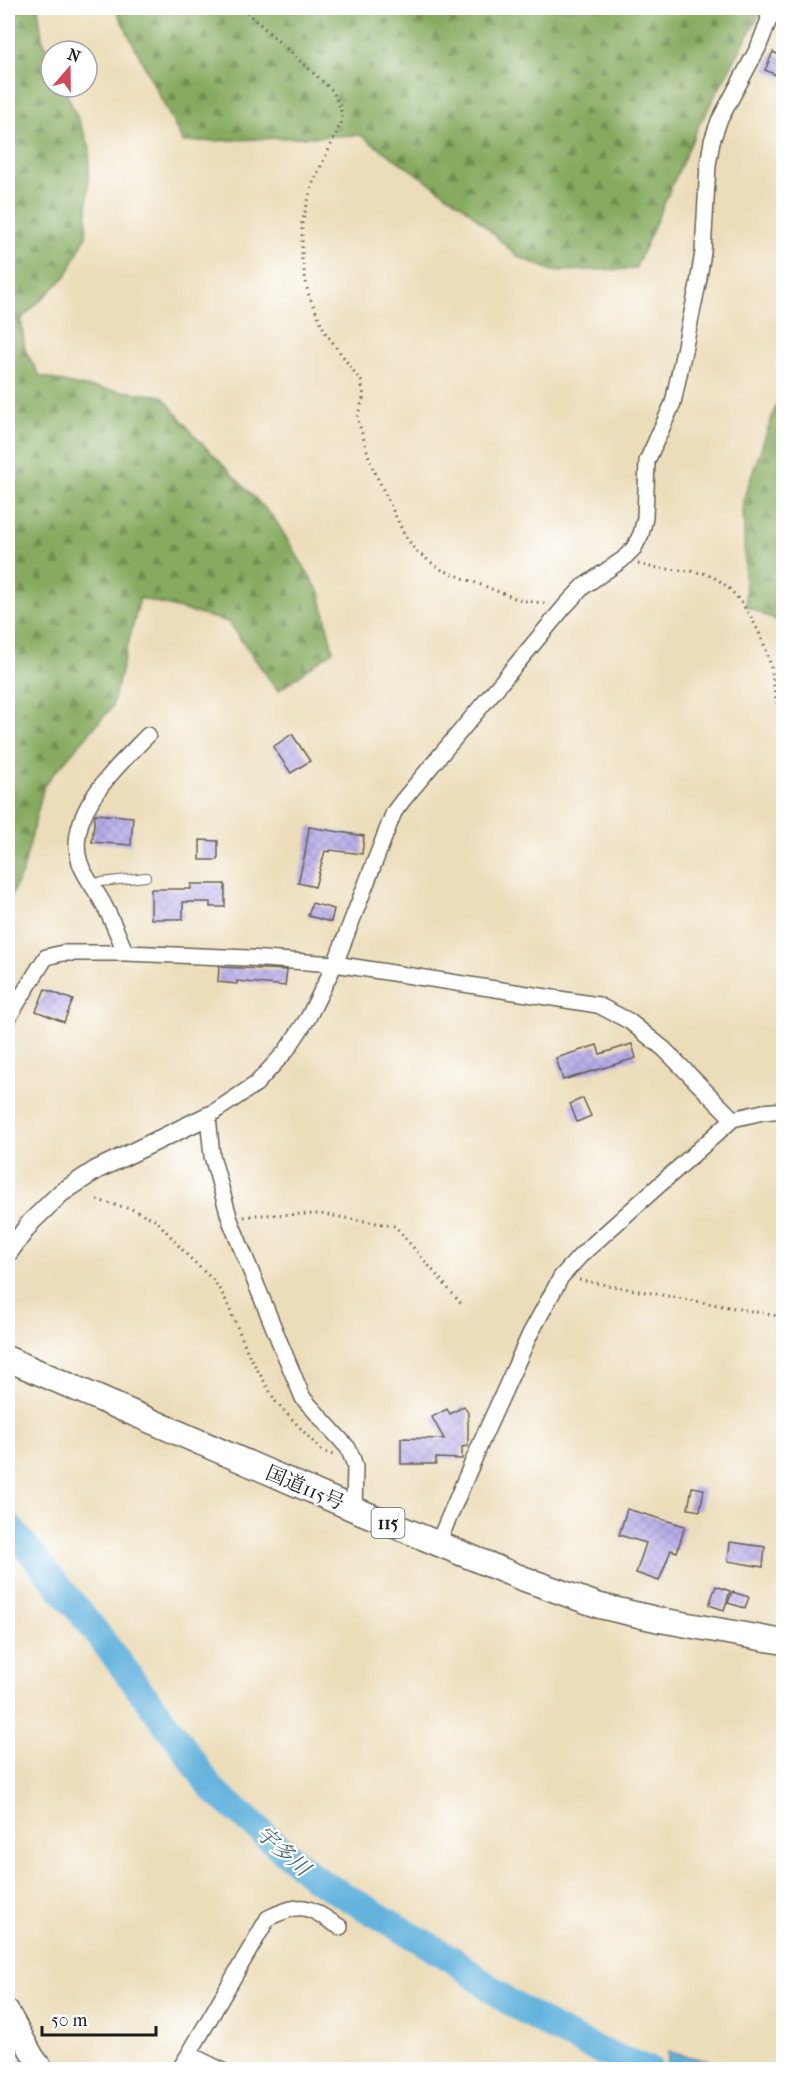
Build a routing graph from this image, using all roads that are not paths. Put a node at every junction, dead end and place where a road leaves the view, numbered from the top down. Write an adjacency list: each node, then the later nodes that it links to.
1 (773, 12): 6 (street)
2 (148, 735): 4 (street)
3 (146, 877): 4 (lane)
4 (92, 883): 5 (street)
5 (126, 953): 6 (street); 7 (street)
6 (334, 964): 9 (street); 10 (street)
7 (8, 1018)
8 (783, 1110): 10 (street)
9 (208, 1116): 11 (street); 13 (street)
10 (734, 1119): 14 (street)
11 (8, 1253)
12 (8, 1359): 13 (highway, 国道115号 / 115)
13 (354, 1509): 14 (highway, 国道115号 / 115)
14 (438, 1543): 15 (highway, 国道115号 / 115)
15 (783, 1642)
16 (340, 1927): 18 (street)
17 (8, 2011): 19 (main road)
18 (189, 2054): 20 (street); 21 (street)
19 (43, 2070)
20 (178, 2070)
21 (221, 2070)

